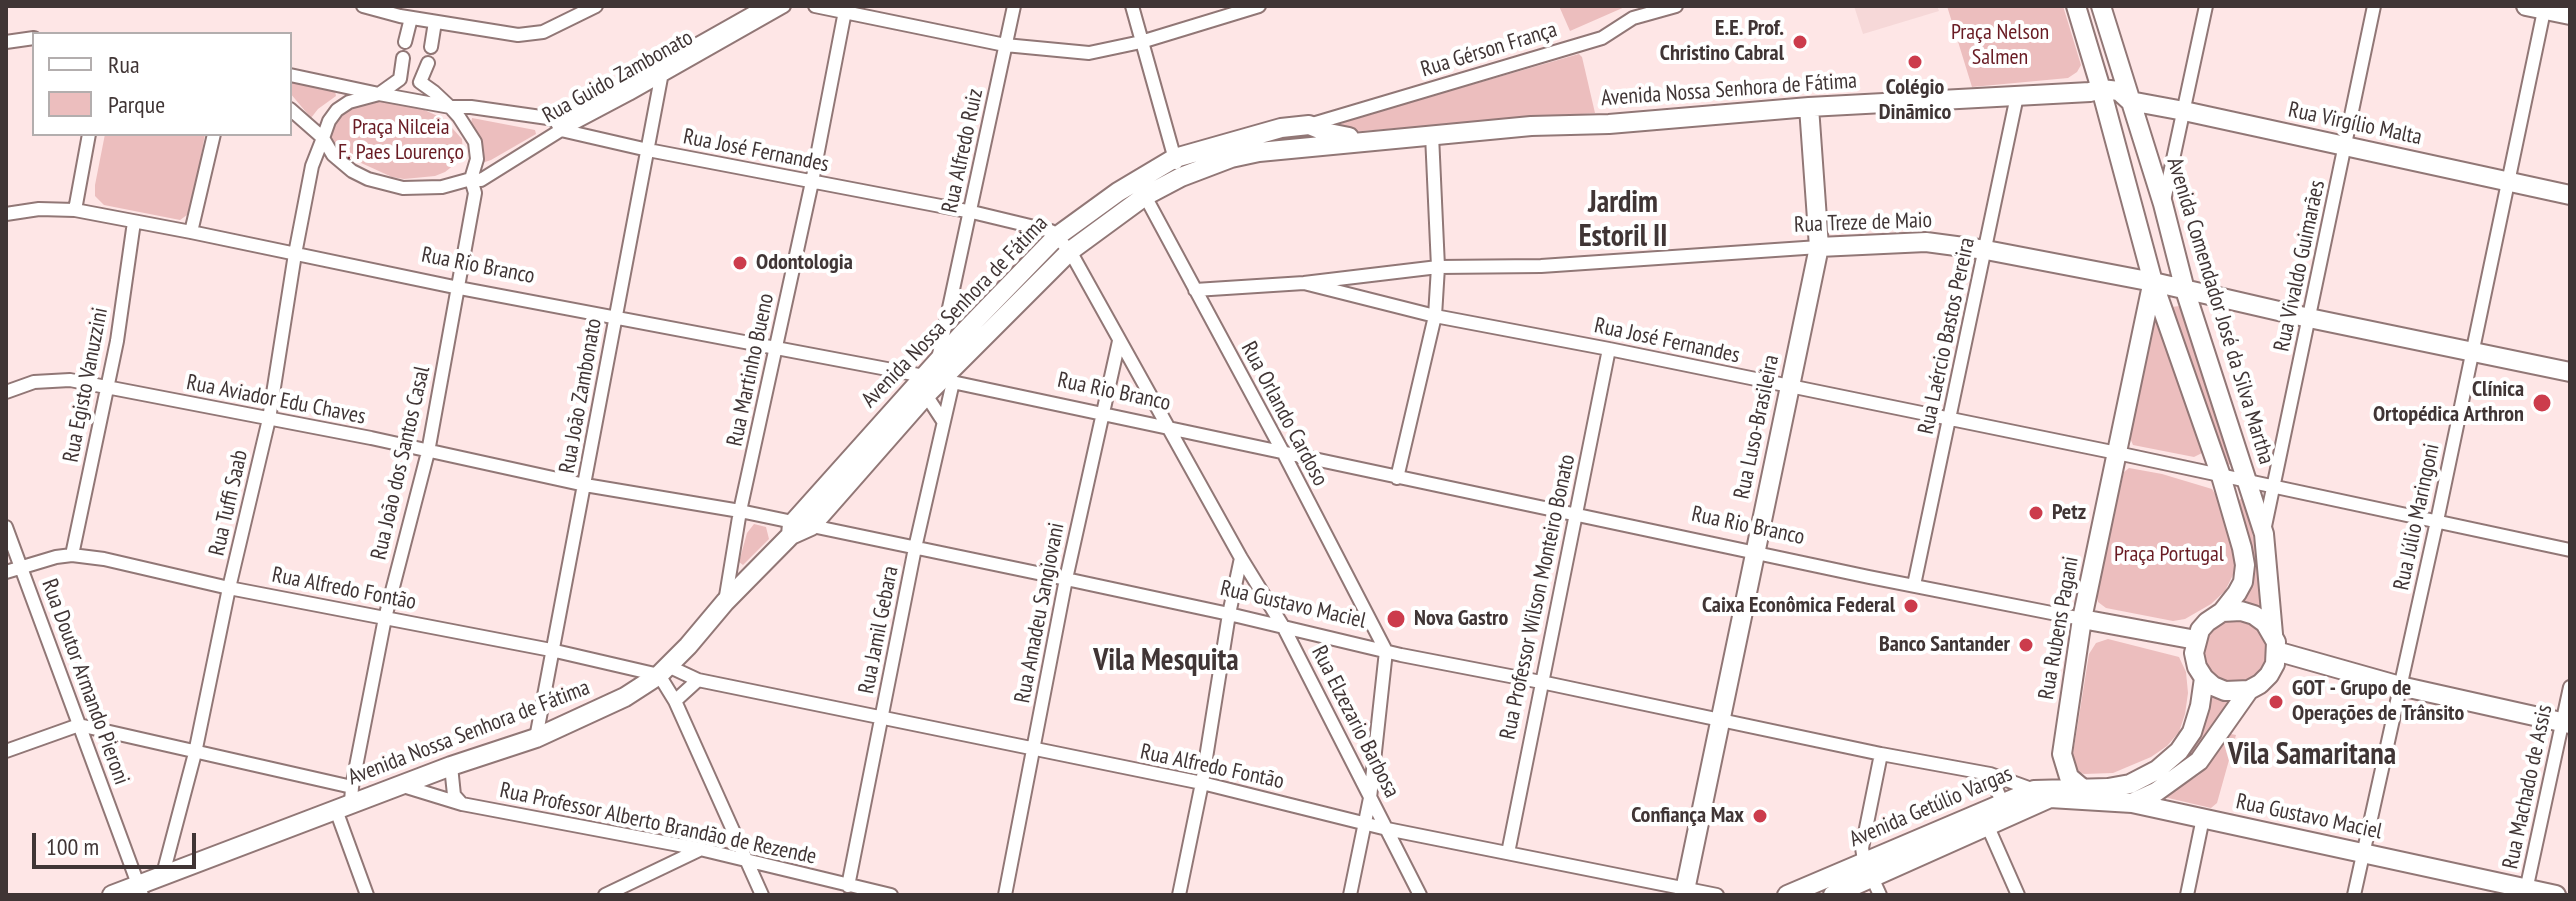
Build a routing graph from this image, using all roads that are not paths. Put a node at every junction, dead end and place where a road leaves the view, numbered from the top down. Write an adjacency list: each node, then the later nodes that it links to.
1 (363, 6): 16 (street)
2 (596, 6): 18 (street)
3 (765, 6): 19 (street, Rua Guido Zambonato)
4 (784, 6): 19 (street, Rua Guido Zambonato)
5 (815, 6): 15 (street)
6 (1014, 6): 24 (street, Rua Alfredo Ruiz)
7 (1132, 6): 23 (street)
8 (1259, 6): 23 (street)
9 (1676, 6): 44 (street, Rua Gérson França)
10 (2076, 6): 34 (street)
11 (2101, 6): 37 (street, Avenida Comendador José da Silva Martha)
12 (2206, 6): 42 (street)
13 (2374, 6): 50 (street, Rua Vivaldo Guimarães)
14 (2538, 7): 17 (street); 56 (street, Rua Júlio Maringoni)
15 (846, 9): 24 (street); 57 (street, Rua Martinho Bueno)
16 (403, 13): 18 (street); 22 (street)
17 (2570, 15)
18 (435, 22): 25 (street)
19 (744, 24): 27 (street, Rua Guido Zambonato); 30 (street, Rua Guido Zambonato)
20 (31, 39): 21 (street)
21 (6, 42)
22 (405, 42)
23 (1141, 42): 24 (street); 53 (street)
24 (1005, 45): 62 (street, Rua Alfredo Ruiz)
25 (431, 47)
26 (403, 58): 31 (street)
27 (664, 62): 30 (street, Rua João Zambonato); 33 (street, Rua Guido Zambonato)
28 (428, 63): 32 (street)
29 (292, 75): 35 (street, Rua José Fernandes)
30 (662, 76): 33 (street, Rua Guido Zambonato); 52 (street, Rua João Zambonato)
31 (400, 79): 32 (street); 35 (street)
32 (420, 82): 38 (street)
33 (627, 90): 43 (street, Rua Guido Zambonato)
34 (2096, 90): 36 (street, Avenida Nossa Senhora de Fátima); 37 (street, Rua Virgílio Malta); 40 (street)
35 (379, 94): 38 (street, Rua José Fernandes); 48 (street, Rua José Fernandes)
36 (2017, 96): 39 (street, Avenida Nossa Senhora de Fátima); 68 (street, Rua Laércio Bastos Pereira)
37 (2130, 101): 40 (street); 42 (street, Rua Virgílio Malta); 60 (street, Avenida Comendador José da Silva Martha)
38 (450, 107): 43 (street, Rua José Fernandes); 55 (street)
39 (1809, 107): 45 (street, Avenida Nossa Senhora de Fátima); 67 (street, Rua Luso-Brasileira)
40 (2107, 109): 73 (street)
41 (292, 111): 48 (street)
42 (2184, 111): 50 (street, Rua Virgílio Malta); 60 (street)
43 (558, 125): 52 (street, Rua José Fernandes); 55 (street, Rua Guido Zambonato)
44 (1312, 126): 49 (street, Avenida Nossa Senhora de Fátima); 51 (street); 53 (street, Avenida Nossa Senhora de Fátima)
45 (1432, 135): 49 (street, Avenida Nossa Senhora de Fátima); 71 (street)
46 (89, 136): 61 (street)
47 (214, 136): 65 (street)
48 (323, 138): 55 (street); 70 (street, Rua Tuffi Saab)
49 (1372, 141): 51 (street, Avenida Nossa Senhora de Fátima)
50 (2345, 146): 56 (street, Rua Virgílio Malta); 82 (street, Rua Vivaldo Guimarães)
51 (1311, 147): 54 (street, Avenida Nossa Senhora de Fátima)
52 (648, 150): 57 (street, Rua José Fernandes); 80 (street, Rua João Zambonato)
53 (1175, 158): 54 (street); 66 (street, Avenida Nossa Senhora de Fátima)
54 (1181, 177): 59 (street, Avenida Nossa Senhora de Fátima)
55 (471, 179): 75 (street, Rua João dos Santos Casal)
56 (2508, 181): 58 (street, Rua Virgílio Malta); 87 (street, Rua Júlio Maringoni)
57 (812, 182): 62 (street, Rua José Fernandes); 85 (street, Rua Martinho Bueno)
58 (2570, 195)
59 (1145, 196): 69 (street, Avenida Nossa Senhora de Fátima); 76 (street, Rua Orlando Cardoso)
60 (2163, 204): 77 (street, Avenida Comendador José da Silva Martha)
61 (75, 210): 63 (street, Rua Rio Branco); 64 (street, Rua Rio Branco)
62 (972, 212): 66 (street, Rua José Fernandes); 79 (street, Rua Alfredo Ruiz)
63 (6, 214)
64 (134, 222): 65 (street, Rua Rio Branco); 93 (street, Rua Egisto Vanuzzini)
65 (191, 232): 70 (street, Rua Rio Branco)
66 (1056, 237): 69 (street, Rua Elzezario Barbosa); 83 (street, Avenida Nossa Senhora de Fátima)
67 (1819, 247): 68 (street, Rua Treze de Maio); 71 (street, Rua Treze de Maio); 92 (street, Rua Luso-Brasileira)
68 (1986, 250): 73 (street, Rua Treze de Maio); 98 (street, Rua Laércio Bastos Pereira)
69 (1070, 251): 84 (street, Rua Elzezario Barbosa); 91 (street, Avenida Nossa Senhora de Fátima)
70 (295, 254): 75 (street, Rua Rio Branco); 97 (street, Rua Tuffi Saab)
71 (1438, 267): 72 (street, Rua Treze de Maio); 81 (street)
72 (1357, 277): 74 (street, Rua Treze de Maio); 78 (street)
73 (2153, 282): 77 (street, Rua Treze de Maio); 102 (street, Rua Rubens Pagani); 104 (street)
74 (1304, 283): 76 (street, Rua Treze de Maio); 78 (street, Rua José Fernandes)
75 (459, 288): 80 (street, Rua Rio Branco); 101 (street, Rua João dos Santos Casal)
76 (1195, 290): 103 (street, Rua Orlando Cardoso)
77 (2185, 290): 82 (street, Rua Treze de Maio); 106 (street, Avenida Comendador José da Silva Martha)
78 (1353, 294): 81 (street, Rua José Fernandes)
79 (949, 303): 83 (street); 88 (street)
80 (616, 316): 85 (street, Rua Rio Branco); 107 (street, Rua João Zambonato)
81 (1435, 316): 86 (street, Rua José Fernandes); 105 (street)
82 (2309, 318): 87 (street, Rua Treze de Maio); 108 (street, Rua Vivaldo Guimarães)
83 (963, 333): 88 (street, Avenida Nossa Senhora de Fátima)
84 (1119, 341): 96 (street, Rua Amadeu Sangiovani); 100 (street, Rua Elzezario Barbosa)
85 (776, 347): 90 (street, Rua Rio Branco); 109 (street, Rua Martinho Bueno)
86 (1609, 349): 92 (street, Rua José Fernandes); 110 (street, Rua Professor Wilson Monteiro Bonato)
87 (2472, 351): 89 (street, Rua Treze de Maio); 111 (street, Rua Júlio Maringoni)
88 (938, 360): 90 (street, Avenida Nossa Senhora de Fátima)
89 (2570, 372)
90 (924, 376): 91 (street, Rua Rio Branco); 113 (street, Avenida Nossa Senhora de Fátima)
91 (948, 381): 95 (street, Avenida Nossa Senhora de Fátima); 96 (street, Rua Rio Branco); 99 (street, Rua Jamil Gebara)
92 (1791, 387): 98 (street, Rua José Fernandes); 117 (street, Rua Luso-Brasileira)
93 (108, 388): 94 (street, Rua Aviador Edu Chaves); 97 (street, Rua Aviador Edu Chaves); 118 (street, Rua Egisto Vanuzzini)
94 (6, 392)
95 (926, 395): 99 (street); 113 (street, Avenida Nossa Senhora de Fátima)
96 (1101, 415): 100 (street, Rua Rio Branco); 122 (street, Rua Amadeu Sangiovani)
97 (269, 419): 101 (street, Rua Aviador Edu Chaves); 124 (street, Rua Tuffi Saab)
98 (1950, 420): 102 (street, Rua José Fernandes); 123 (street, Rua Laércio Bastos Pereira)
99 (943, 421): 115 (street, Rua Jamil Gebara)
100 (1168, 428): 103 (street, Rua Rio Branco); 119 (street, Rua Elzezario Barbosa)
101 (428, 452): 107 (street, Rua Aviador Edu Chaves); 128 (street, Rua João dos Santos Casal)
102 (2117, 453): 104 (street); 129 (street, Rua Rubens Pagani)
103 (1284, 454): 105 (street, Rua Rio Branco); 134 (street, Rua Orlando Cardoso)
104 (2221, 476): 106 (street); 126 (street)
105 (1397, 478): 110 (street, Rua Rio Branco)
106 (2247, 481): 108 (street); 114 (street, Avenida Comendador José da Silva Martha)
107 (585, 485): 109 (street, Rua Gustavo Maciel); 133 (street, Rua João Zambonato)
108 (2275, 487): 111 (street); 114 (street, Rua Vivaldo Guimarães)
109 (740, 511): 113 (street, Rua Gustavo Maciel); 125 (street, Rua Martinho Bueno)
110 (1575, 513): 117 (street, Rua Rio Branco); 138 (street, Rua Professor Wilson Monteiro Bonato)
111 (2437, 521): 116 (street); 139 (street, Rua Júlio Maringoni)
112 (6, 527): 120 (street, Rua Doutor Armando Pieroni)
113 (798, 528): 115 (street, Rua Gustavo Maciel); 125 (street, Avenida Nossa Senhora de Fátima)
114 (2264, 534): 132 (street, Avenida Comendador José da Silva Martha)
115 (915, 548): 122 (street, Rua Gustavo Maciel); 143 (street, Rua Jamil Gebara)
116 (2570, 550)
117 (1754, 552): 123 (street, Rua Rio Branco); 144 (street, Rua Luso-Brasileira)
118 (72, 555): 120 (street, Rua Alfredo Fontão); 124 (street, Rua Alfredo Fontão)
119 (1241, 558): 127 (street); 130 (street, Rua Elzezario Barbosa)
120 (21, 566): 121 (street, Rua Alfredo Fontão); 146 (street, Rua Doutor Armando Pieroni)
121 (6, 572)
122 (1066, 579): 127 (street, Rua Gustavo Maciel); 148 (street, Rua Amadeu Sangiovani)
123 (1914, 585): 129 (street, Rua Rio Branco)
124 (229, 588): 128 (street, Rua Alfredo Fontão); 150 (street, Rua Tuffi Saab)
125 (725, 602): 135 (street, Avenida Nossa Senhora de Fátima)
126 (2222, 612): 131 (street); 132 (street)
127 (1229, 614): 130 (street, Rua Gustavo Maciel); 154 (street)
128 (385, 618): 133 (street, Rua Alfredo Fontão); 159 (street, Rua João dos Santos Casal)
129 (2082, 619): 131 (street); 156 (street, Rua Rubens Pagani)
130 (1284, 628): 134 (street, Rua Gustavo Maciel); 158 (street, Rua Elzezario Barbosa)
131 (2196, 640): 136 (street)
132 (2275, 642): 139 (street); 141 (street)
133 (551, 650): 135 (street, Rua Alfredo Fontão); 147 (street, Rua João Zambonato)
134 (1386, 651): 138 (street, Rua Gustavo Maciel); 158 (street)
135 (664, 671): 137 (street, Rua Alfredo Fontão); 142 (street); 147 (street, Avenida Nossa Senhora de Fátima)
136 (2204, 678): 141 (street); 156 (street)
137 (698, 680): 142 (street); 143 (street, Rua Alfredo Fontão)
138 (1541, 682): 144 (street, Rua Gustavo Maciel); 169 (street, Rua Professor Wilson Monteiro Bonato)
139 (2400, 686): 145 (street); 170 (street, Rua Júlio Maringoni)
140 (2570, 687): 145 (street, Rua Machado de Assis)
141 (2249, 690): 161 (street)
142 (675, 701): 172 (street)
143 (882, 716): 148 (street, Rua Alfredo Fontão); 175 (street, Rua Jamil Gebara)
144 (1720, 719): 151 (street, Rua Gustavo Maciel); 178 (street, Rua Luso-Brasileira)
145 (2566, 724): 179 (street, Rua Machado de Assis)
146 (79, 725): 149 (street); 150 (street); 177 (street, Rua Doutor Armando Pieroni)
147 (536, 738): 152 (street, Avenida Nossa Senhora de Fátima)
148 (1034, 750): 154 (street, Rua Alfredo Fontão); 185 (street, Rua Amadeu Sangiovani)
149 (6, 751)
150 (195, 753): 159 (street); 173 (street, Rua Tuffi Saab)
151 (1881, 754): 153 (street, Rua Gustavo Maciel); 171 (street)
152 (451, 766): 155 (street, Avenida Nossa Senhora de Fátima); 162 (street)
153 (1990, 774): 157 (street, Rua Gustavo Maciel); 160 (street)
154 (1202, 783): 164 (street, Rua Alfredo Fontão); 186 (street)
155 (400, 785): 159 (street, Avenida Nossa Senhora de Fátima); 162 (street, Rua Professor Alberto Brandão de Rezende)
156 (2082, 788): 157 (street)
157 (2042, 794): 160 (street, Avenida Getúlio Vargas); 161 (street, Rua Gustavo Maciel); 165 (street, Avenida Getúlio Vargas)
158 (1370, 798): 164 (street); 166 (street, Rua Elzezario Barbosa)
159 (346, 800): 173 (street, Avenida Nossa Senhora de Fátima); 181 (street)
160 (2002, 802): 171 (street, Avenida Getúlio Vargas)
161 (2132, 803): 163 (street, Rua Gustavo Maciel)
162 (462, 804): 167 (street, Rua Professor Alberto Brandão de Rezende)
163 (2203, 818): 170 (street, Rua Gustavo Maciel); 193 (street)
164 (1365, 822): 166 (street, Rua Alfredo Fontão); 187 (street)
165 (1988, 827): 176 (street, Avenida Getúlio Vargas); 192 (street)
166 (1387, 829): 169 (street, Rua Alfredo Fontão); 188 (street, Rua Elzezario Barbosa)
167 (670, 843): 168 (street, Rua Professor Alberto Brandão de Rezende); 174 (street)
168 (700, 849): 172 (street, Rua Professor Alberto Brandão de Rezende); 174 (street)
169 (1508, 853): 178 (street, Rua Alfredo Fontão)
170 (2364, 853): 179 (street, Rua Gustavo Maciel); 194 (street, Rua Júlio Maringoni)
171 (1864, 860): 176 (street); 190 (street, Avenida Getúlio Vargas)
172 (748, 861): 175 (street, Rua Professor Alberto Brandão de Rezende); 183 (street)
173 (163, 874): 177 (street, Avenida Nossa Senhora de Fátima)
174 (645, 875): 182 (street)
175 (848, 886): 184 (street, Rua Professor Alberto Brandão de Rezende)
176 (1876, 886): 191 (street, Avenida Getúlio Vargas)
177 (140, 890): 180 (street, Avenida Nossa Senhora de Fátima)
178 (1685, 891): 189 (street, Rua Alfredo Fontão)
179 (2526, 892): 195 (street, Rua Gustavo Maciel)
180 (112, 895)
181 (367, 895)
182 (605, 895)
183 (762, 895)
184 (891, 895)
185 (1005, 895)
186 (1179, 895)
187 (1350, 895)
188 (1420, 895)
189 (1717, 895)
190 (1787, 895)
191 (1833, 895)
192 (2018, 895)
193 (2187, 895)
194 (2354, 895)
195 (2556, 895)

